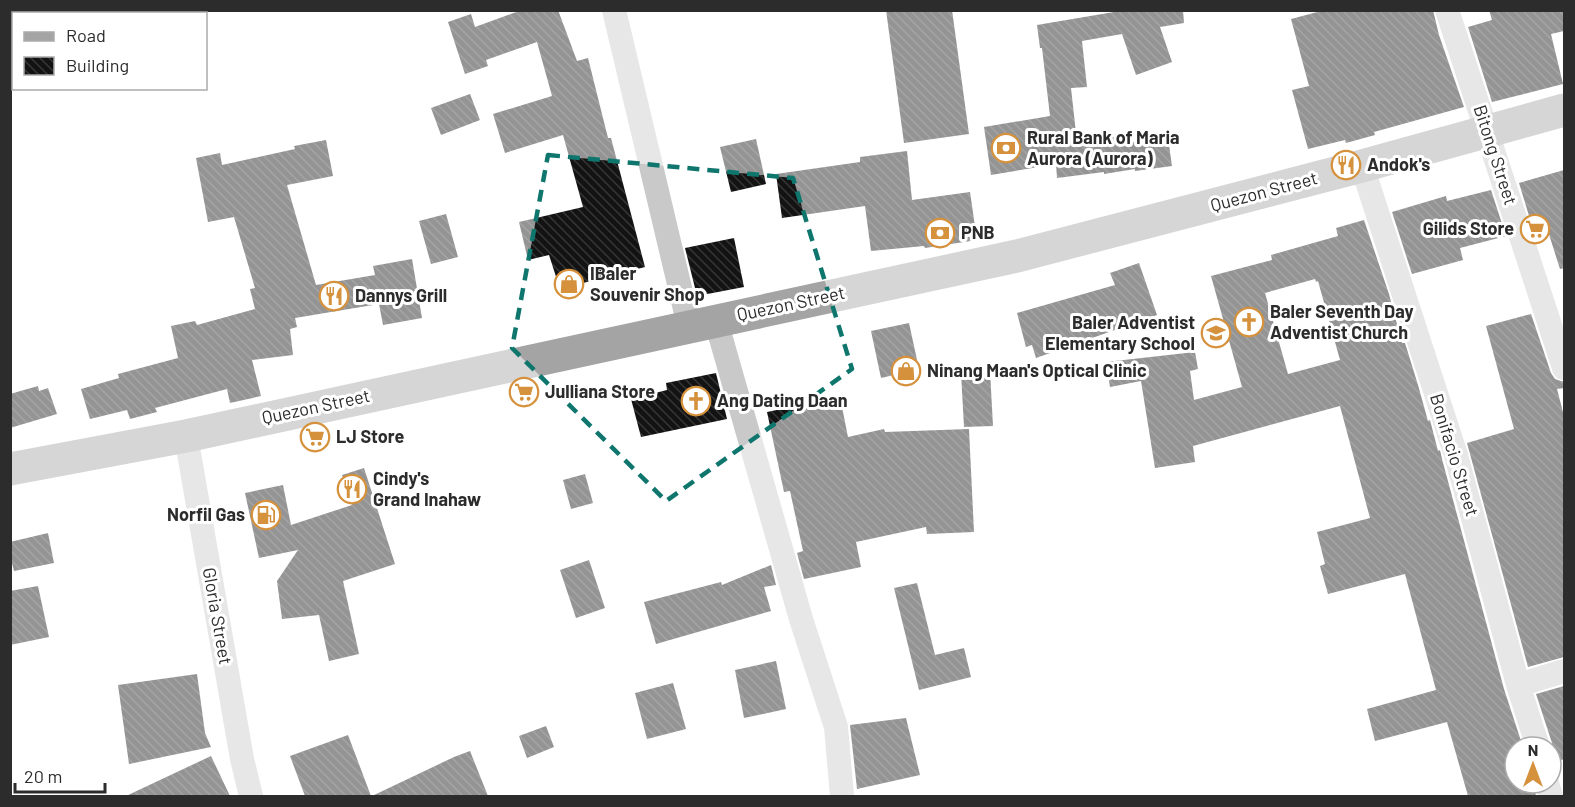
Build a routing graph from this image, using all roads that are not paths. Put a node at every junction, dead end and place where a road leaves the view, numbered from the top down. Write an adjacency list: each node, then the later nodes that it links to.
1 (614, 10): 6 (street)
2 (1447, 10): 4 (street, Bitong Street)
3 (1564, 110): 4 (main road, Quezon Street)
4 (1488, 131): 5 (main road, Quezon Street); 7 (street, Bitong Street)
5 (1362, 166): 6 (main road, Quezon Street); 11 (street, Bonifacio Street)
6 (702, 323): 8 (main road, Quezon Street); 14 (street)
7 (1564, 368)
8 (186, 436): 9 (main road, Quezon Street); 13 (street, Gloria Street)
9 (10, 469)
10 (1564, 670): 11 (street)
11 (1518, 685): 12 (street, Bonifacio Street)
12 (1534, 735)
13 (251, 796)
14 (842, 796)

